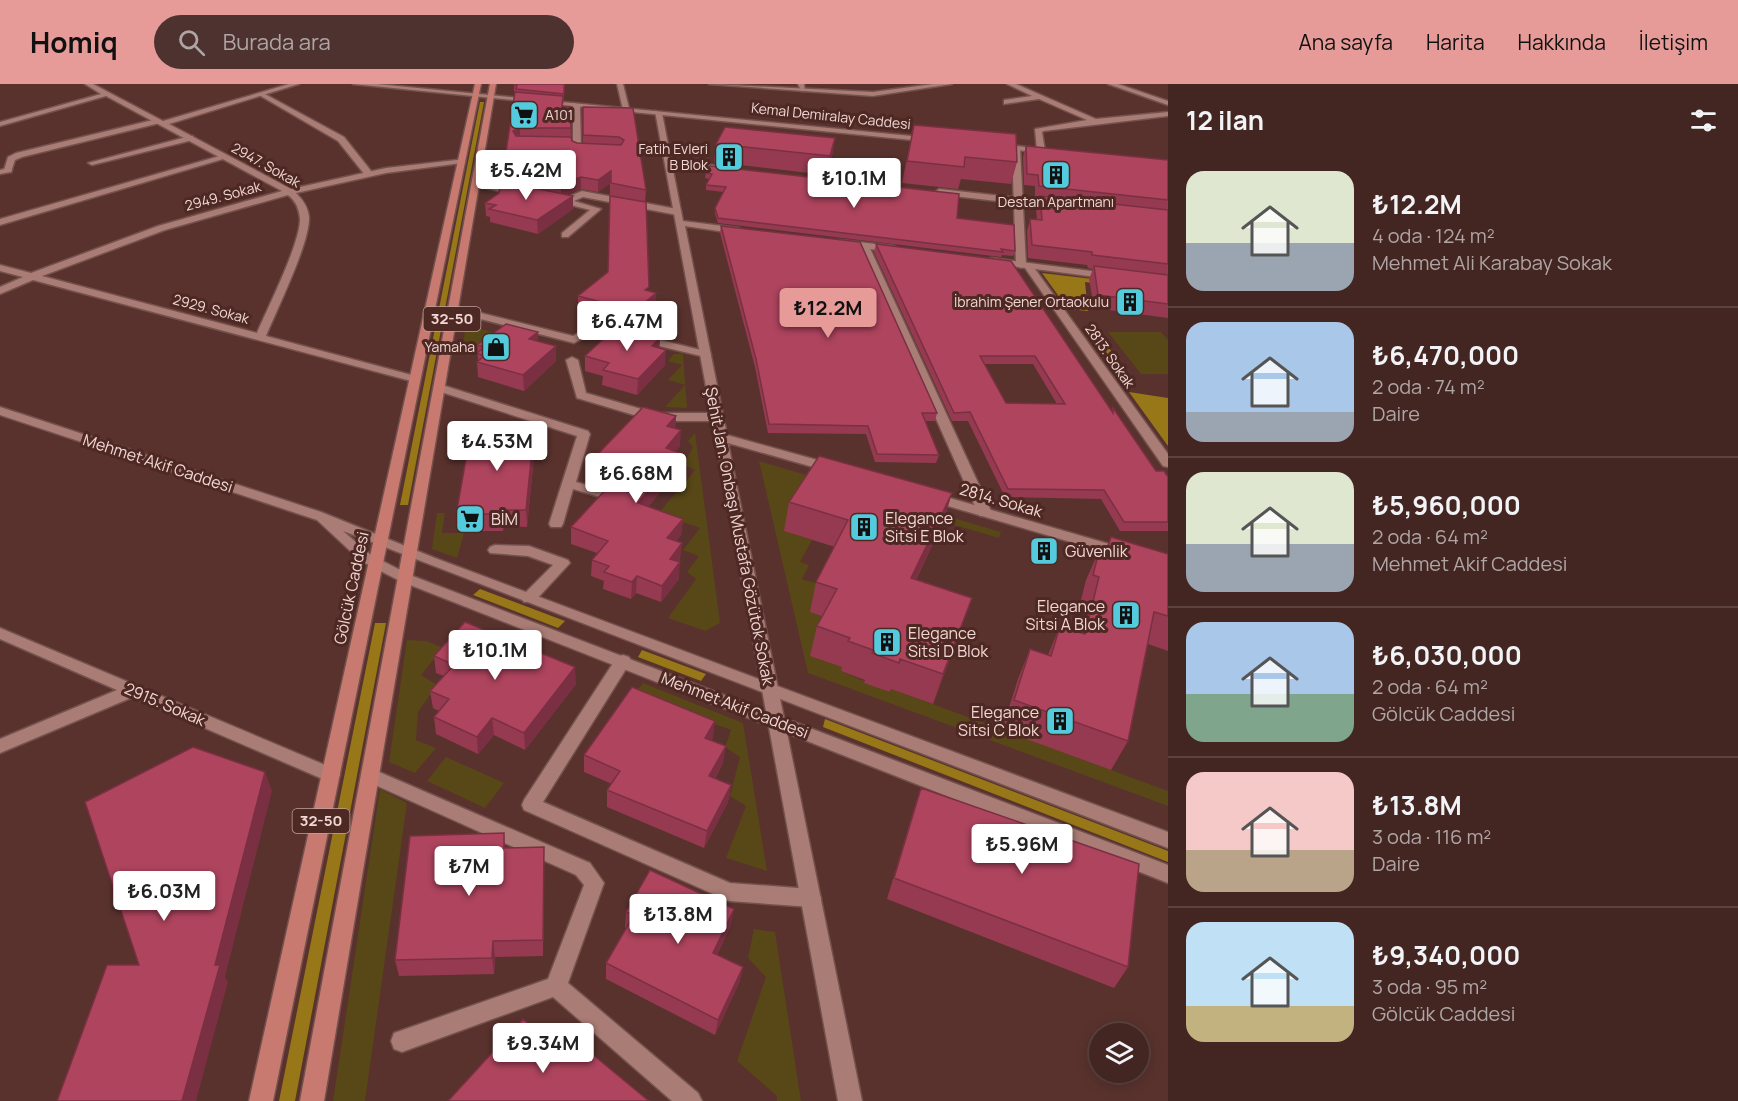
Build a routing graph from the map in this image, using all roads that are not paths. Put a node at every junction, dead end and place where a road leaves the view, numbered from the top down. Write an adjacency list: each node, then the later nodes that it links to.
1 (88, 84): 12 (street, 2947. Sokak)
2 (296, 84): 13 (street)
3 (356, 84): 11 (street, Kemal Demiralay Caddesi)
4 (493, 84): 14 (main road, 32-50)
5 (620, 84): 19 (street)
6 (712, 84): 10 (street)
7 (949, 84): 10 (street)
8 (1010, 84): 15 (street)
9 (1111, 84): 17 (street)
10 (802, 87)
11 (477, 89): 14 (street, Kemal Demiralay Caddesi); 35 (main road, Gölcük Caddesi / 32-50)
12 (107, 94): 23 (street, 2947. Sokak); 24 (street)
13 (261, 94): 23 (street); 40 (street)
14 (491, 96): 18 (street, Kemal Demiralay Caddesi); 41 (main road, 32-50)
15 (1041, 97): 16 (street); 22 (street)
16 (1007, 102)
17 (1168, 103)
18 (576, 105): 19 (street, Kemal Demiralay Caddesi); 28 (street)
19 (627, 110): 20 (street, Kemal Demiralay Caddesi)
20 (658, 113): 26 (street, Kemal Demiralay Caddesi); 36 (street, Şehit Jan. Onbaşı Mustafa Gözütok Sokak)
21 (1168, 114): 22 (street)
22 (1095, 121): 31 (street)
23 (159, 122): 25 (street, 2947. Sokak); 39 (street)
24 (0, 124)
25 (190, 138): 34 (street, 2947. Sokak); 37 (street)
26 (946, 141)
27 (565, 144): 28 (street)
28 (576, 144): 32 (street)
29 (993, 146): 30 (street)
30 (1016, 148): 31 (street); 47 (street)
31 (1041, 151): 33 (street)
32 (594, 152)
33 (1052, 152)
34 (226, 158): 44 (street, 2947. Sokak); 50 (street)
35 (462, 161): 40 (street, 2949. Sokak); 66 (main road, Gölcük Caddesi / 32-50)
36 (668, 162): 38 (street); 49 (street, Şehit Jan. Onbaşı Mustafa Gözütok Sokak)
37 (93, 163)
38 (739, 170)
39 (4, 171)
40 (368, 173): 44 (street, 2949. Sokak)
41 (476, 180): 43 (street); 62 (main road, 32-50)
42 (923, 190): 47 (street)
43 (530, 191)
44 (290, 192): 59 (street, 2949. Sokak); 63 (street, 2947. Sokak)
45 (549, 199): 46 (street)
46 (566, 201): 49 (street); 52 (street)
47 (1019, 201): 48 (street); 57 (street)
48 (1062, 206)
49 (679, 217): 51 (street); 64 (street, Şehit Jan. Onbaşı Mustafa Gözütok Sokak)
50 (0, 222)
51 (750, 232)
52 (565, 235)
53 (830, 242): 54 (street)
54 (864, 246): 55 (street); 76 (street)
55 (906, 251)
56 (979, 260): 57 (street)
57 (1025, 265): 60 (street); 71 (street, 2813. Sokak)
58 (0, 268): 59 (street, 2929. Sokak)
59 (31, 276): 61 (street, 2949. Sokak); 63 (street, 2929. Sokak)
60 (1121, 277)
61 (0, 291)
62 (453, 309): 64 (street); 67 (main road, 32-50)
63 (260, 338): 66 (street, 2929. Sokak)
64 (705, 354): 69 (street, Şehit Jan. Onbaşı Mustafa Gözütok Sokak)
65 (572, 360): 69 (street)
66 (415, 379): 79 (main road, Gölcük Caddesi / 32-50)
67 (439, 388): 73 (street); 81 (main road, 32-50)
68 (0, 411): 77 (street, Mehmet Akif Caddesi)
69 (717, 417): 70 (street, Şehit Jan. Onbaşı Mustafa Gözütok Sokak)
70 (721, 437): 72 (street); 88 (street, Şehit Jan. Onbaşı Mustafa Gözütok Sokak)
71 (1168, 463)
72 (853, 474)
73 (568, 484): 75 (street); 78 (street)
74 (919, 494): 76 (street, 2814. Sokak)
75 (638, 505)
76 (986, 513): 82 (street, 2814. Sokak)
77 (316, 514): 79 (street, Mehmet Akif Caddesi); 83 (street, Mehmet Akif Caddesi)
78 (556, 524)
79 (381, 541): 81 (street, Mehmet Akif Caddesi); 83 (main road, Gölcük Caddesi / 32-50)
80 (495, 550): 85 (street)
81 (410, 553): 84 (main road, 32-50); 85 (street, Mehmet Akif Caddesi)
82 (1134, 556)
83 (376, 565): 84 (street, Mehmet Akif Caddesi); 92 (main road, Gölcük Caddesi / 32-50)
84 (405, 578): 87 (street, Mehmet Akif Caddesi); 93 (main road, 32-50)
85 (529, 598): 88 (street, Mehmet Akif Caddesi)
86 (0, 633): 89 (street, 2915. Sokak)
87 (622, 661): 90 (street, Mehmet Akif Caddesi); 96 (street)
88 (770, 688): 90 (street, Şehit Jan. Onbaşı Mustafa Gözütok Sokak); 94 (street, Mehmet Akif Caddesi)
89 (133, 690): 91 (street); 92 (street, 2915. Sokak)
90 (776, 721): 95 (street, Mehmet Akif Caddesi); 96 (street, Şehit Jan. Onbaşı Mustafa Gözütok Sokak)
91 (0, 746)
92 (331, 775): 99 (main road, Gölcük Caddesi / 32-50)
93 (370, 775): 97 (street); 100 (main road, 32-50)
94 (1168, 840)
95 (1168, 874)
96 (811, 898): 102 (street, Şehit Jan. Onbaşı Mustafa Gözütok Sokak)
97 (556, 986): 98 (street); 101 (street)
98 (402, 1041)
99 (261, 1101)
100 (312, 1101)
101 (690, 1101)
102 (850, 1101)

